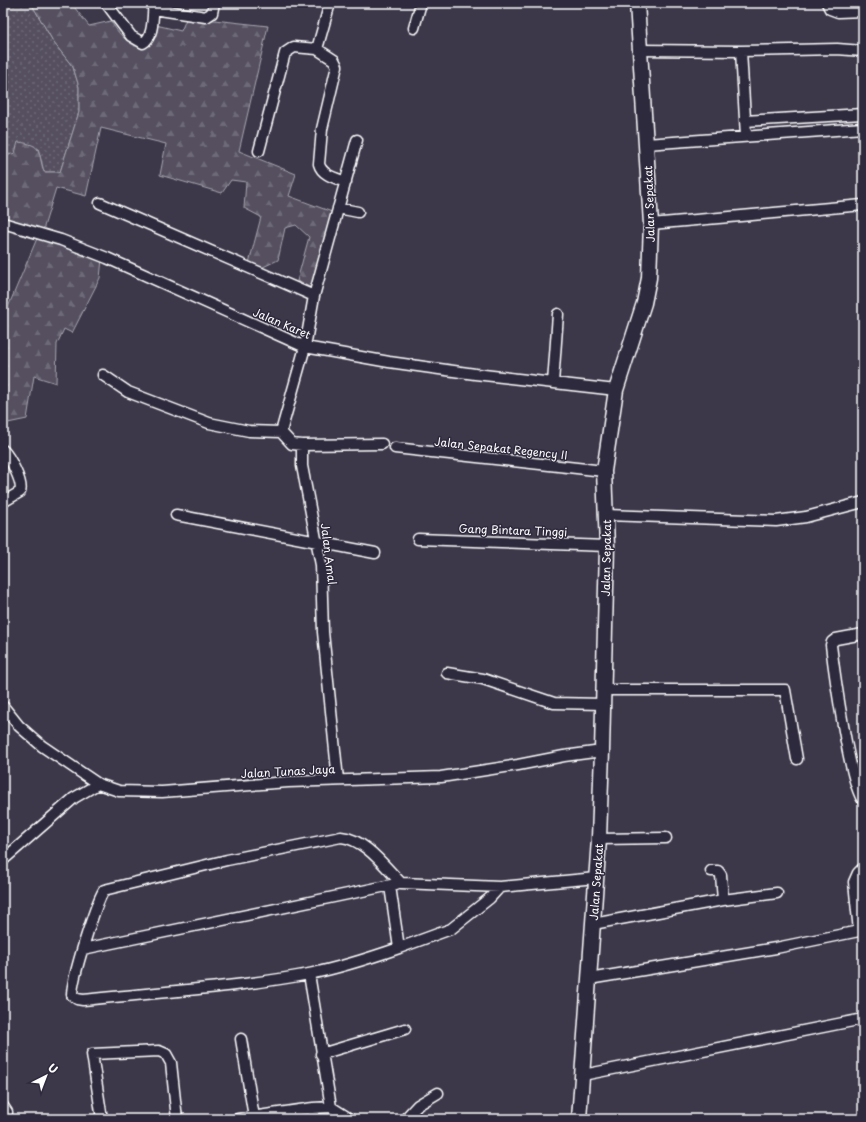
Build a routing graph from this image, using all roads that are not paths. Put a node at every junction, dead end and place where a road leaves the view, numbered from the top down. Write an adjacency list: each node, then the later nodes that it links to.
1 (106, 3): 7 (street)
2 (214, 3): 7 (street)
3 (330, 3): 10 (street)
4 (421, 3): 9 (street)
5 (637, 3): 11 (main road, Jalan Sepakat)
6 (827, 4): 8 (street)
7 (153, 6)
8 (863, 11)
9 (414, 28)
10 (317, 49): 20 (street); 21 (street)
11 (640, 50): 12 (street); 19 (main road, Jalan Sepakat)
12 (741, 51): 13 (street); 15 (street)
13 (863, 51)
14 (863, 114): 15 (street)
15 (745, 121): 17 (street)
16 (863, 128): 17 (street)
17 (746, 136): 19 (street)
18 (357, 140): 21 (street)
19 (646, 144): 27 (main road, Jalan Sepakat)
20 (259, 151)
21 (346, 182): 24 (street)
22 (100, 203): 28 (street)
23 (863, 205): 27 (street)
24 (338, 208): 25 (street); 28 (street)
25 (358, 212)
26 (3, 223): 30 (street, Jalan Karet)
27 (651, 224): 33 (main road, Jalan Sepakat)
28 (314, 296): 30 (street)
29 (558, 314): 32 (street)
30 (305, 347): 32 (street, Jalan Karet); 34 (street)
31 (103, 375): 34 (street)
32 (553, 383): 33 (street, Jalan Karet)
33 (616, 390): 39 (main road, Jalan Sepakat)
34 (282, 432): 36 (street)
35 (382, 444): 36 (street)
36 (302, 445): 45 (street, Jalan Amal)
37 (395, 448): 39 (street, Jalan Sepakat Regency II)
38 (3, 449): 40 (street)
39 (604, 471): 43 (main road, Jalan Sepakat)
40 (3, 502)
41 (863, 502): 43 (street)
42 (176, 515): 45 (street)
43 (606, 516): 46 (main road, Jalan Sepakat)
44 (418, 539): 46 (street, Gang Bintara Tinggi)
45 (317, 542): 47 (street); 55 (street, Jalan Amal)
46 (607, 546): 50 (main road, Jalan Sepakat)
47 (374, 553)
48 (863, 634): 57 (street)
49 (447, 673): 51 (street)
50 (604, 690): 51 (main road, Jalan Sepakat); 54 (street)
51 (603, 704): 53 (main road, Jalan Sepakat)
52 (3, 706): 56 (street, Jalan Tunas Jaya)
53 (602, 751): 55 (street, Jalan Tunas Jaya); 59 (main road, Jalan Sepakat)
54 (797, 759)
55 (338, 780): 56 (street, Jalan Tunas Jaya)
56 (98, 784): 60 (street)
57 (863, 800)
58 (666, 838): 59 (street)
59 (599, 839): 63 (main road, Jalan Sepakat)
60 (3, 860)
61 (863, 868): 73 (street)
62 (711, 870): 68 (street)
63 (596, 878): 66 (street); 69 (main road, Jalan Sepakat)
64 (401, 883): 65 (street); 66 (street); 71 (street)
65 (390, 886): 70 (street); 71 (street)
66 (500, 887): 70 (street)
67 (778, 893): 68 (street)
68 (723, 900): 69 (street)
69 (593, 924): 73 (main road, Jalan Sepakat)
70 (399, 948): 72 (street)
71 (84, 949): 72 (street)
72 (309, 974): 77 (street)
73 (589, 979): 78 (main road, Jalan Sepakat)
74 (863, 1019): 78 (street)
75 (406, 1029): 77 (street)
76 (241, 1039): 83 (street)
77 (322, 1054): 81 (street)
78 (583, 1075): 92 (main road, Jalan Sepakat)
79 (438, 1093): 91 (street)
80 (3, 1106): 85 (street)
81 (332, 1107): 82 (street); 90 (street)
82 (313, 1108): 84 (street); 89 (street)
83 (254, 1117): 84 (street); 88 (street)
84 (267, 1117)
85 (6, 1119)
86 (102, 1119): 87 (street)
87 (177, 1119)
88 (238, 1119)
89 (315, 1119)
90 (350, 1119)
91 (405, 1119)
92 (579, 1119)

